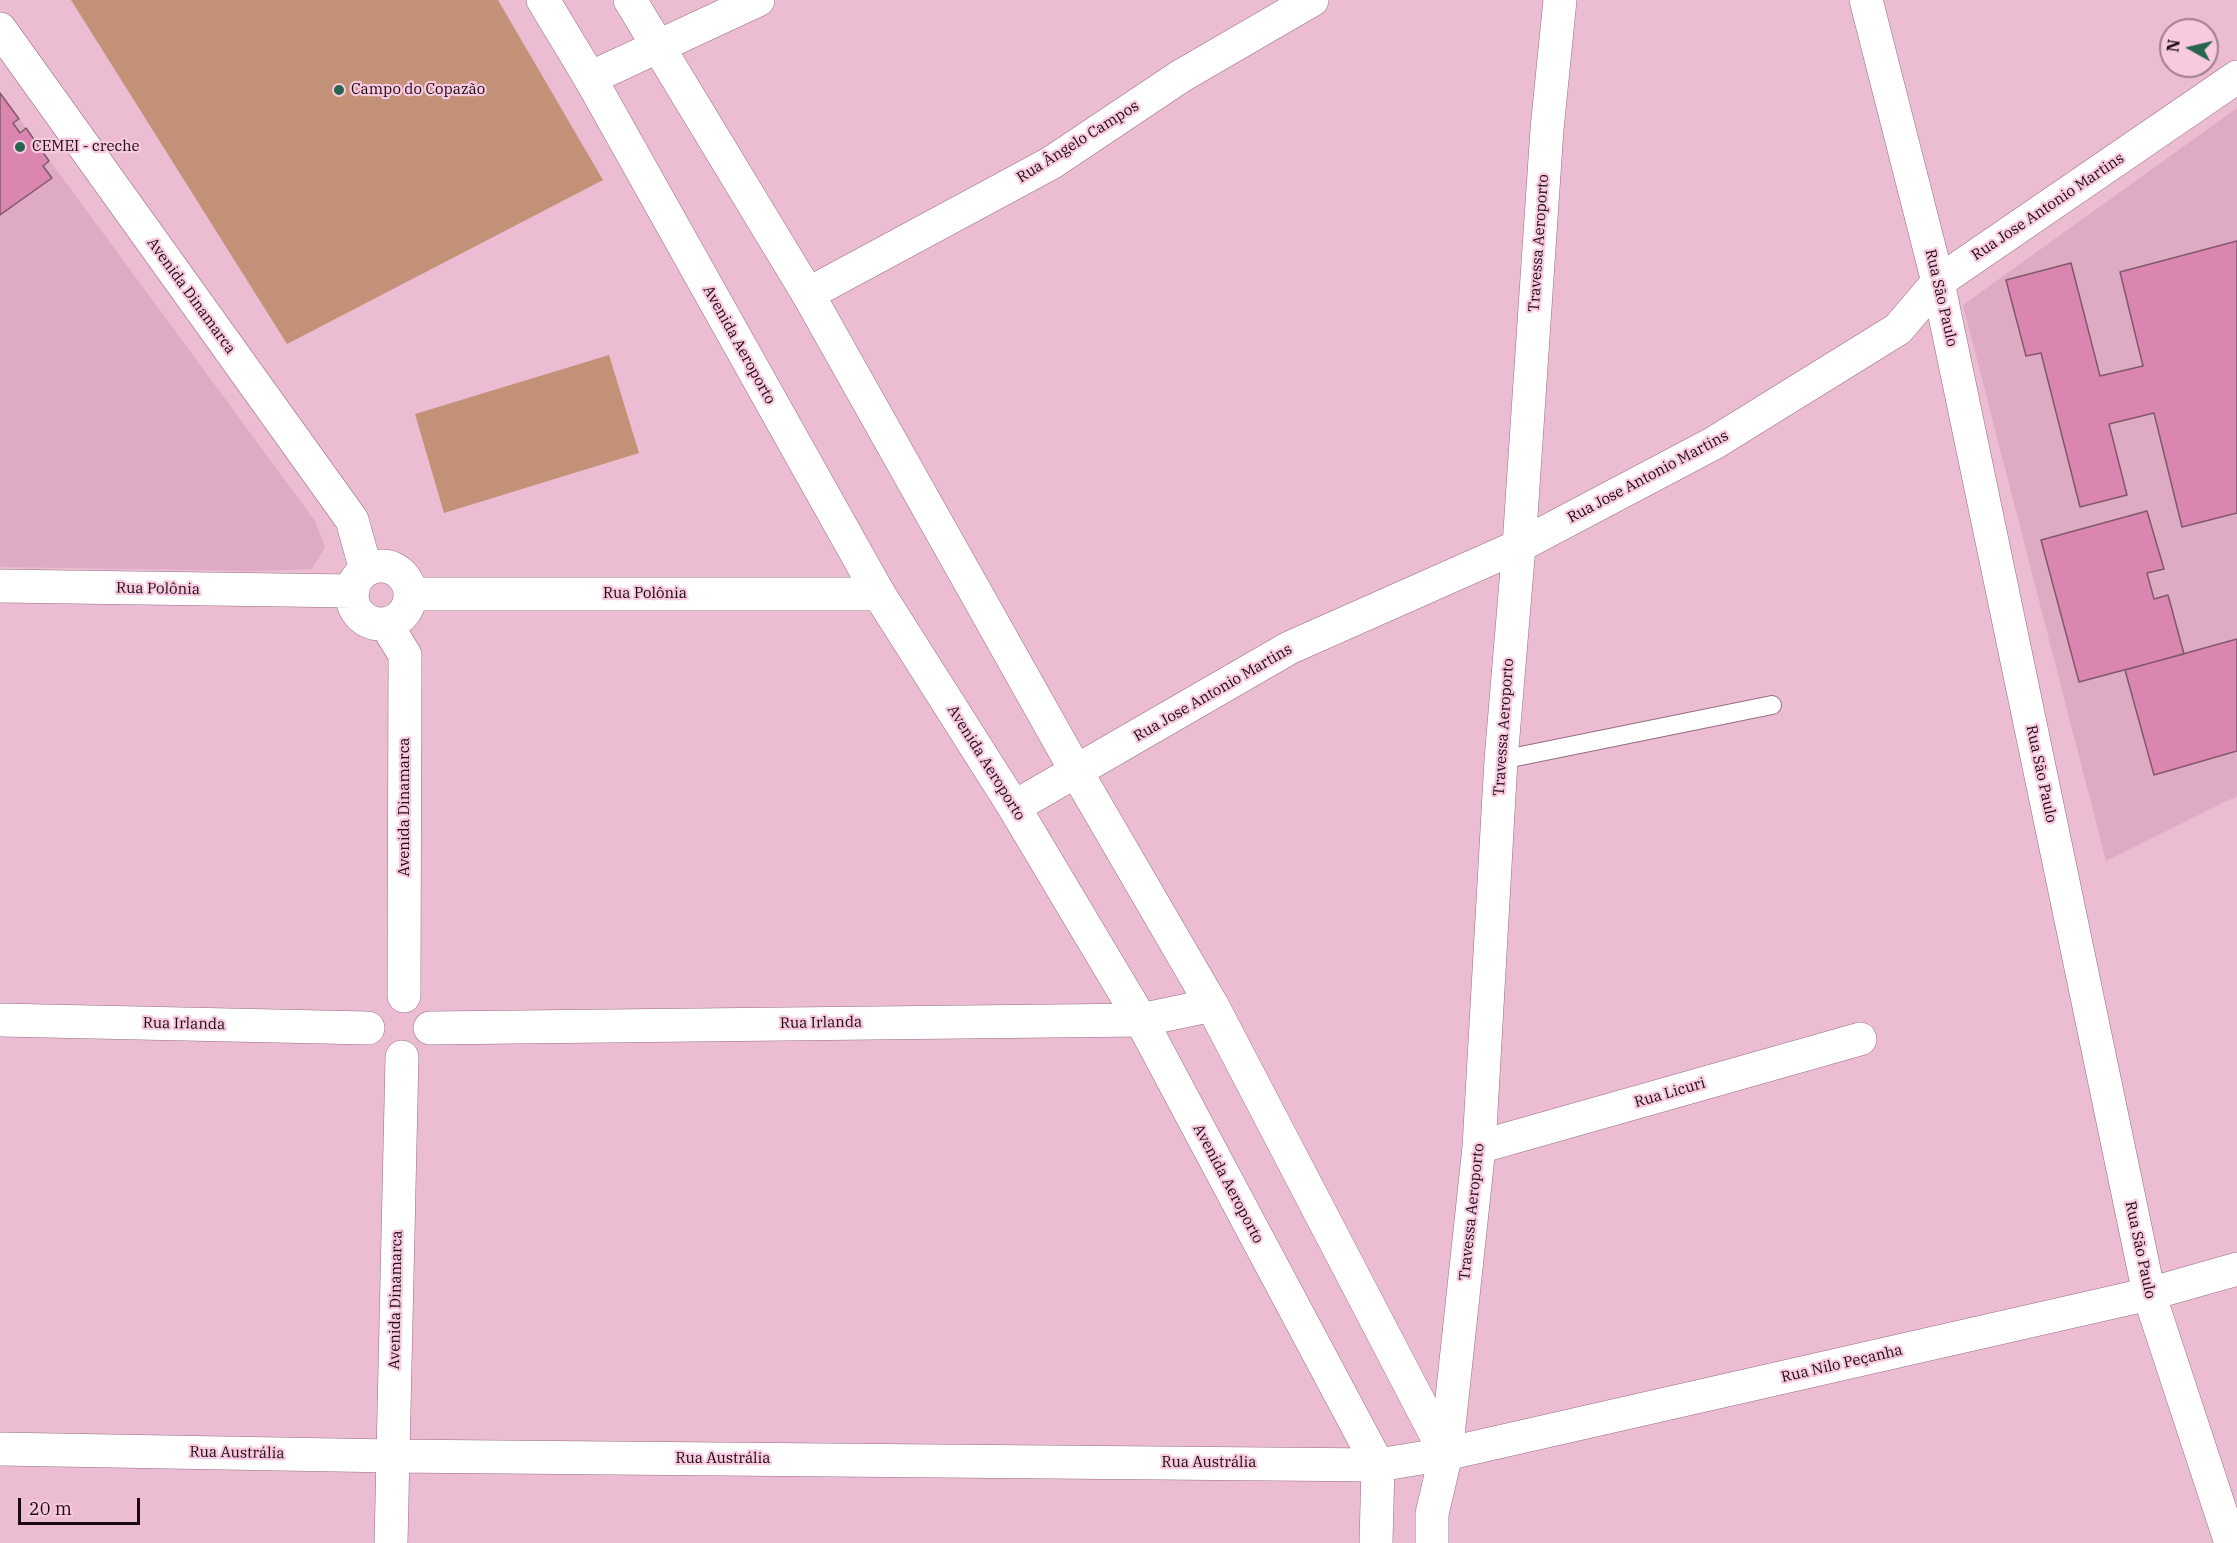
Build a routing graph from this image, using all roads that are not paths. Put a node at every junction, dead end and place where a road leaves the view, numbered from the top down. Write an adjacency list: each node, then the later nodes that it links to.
1 (543, 0): 10 (street, Avenida Aeroporto)
2 (630, 0): 8 (street)
3 (758, 0): 8 (street)
4 (1312, 0): 12 (street, Rua Ângelo Campos)
5 (1560, 0): 13 (street, Travessa Aeroporto)
6 (1866, 0): 11 (street, Rua São Paulo)
7 (0, 29): 14 (street, Avenida Dinamarca)
8 (657, 45): 10 (street); 12 (street)
9 (2237, 77): 11 (street, Rua Jose Antonio Martins)
10 (590, 78): 17 (street, Avenida Aeroporto)
11 (1938, 282): 13 (street, Rua Jose Antonio Martins); 33 (street, Rua São Paulo)
12 (808, 294): 21 (street)
13 (1519, 546): 20 (street, Travessa Aeroporto); 21 (street, Rua Jose Antonio Martins)
14 (359, 581): 15 (street, Rua Polônia); 16 (street); 18 (street)
15 (0, 586)
16 (410, 594): 17 (street, Rua Polônia); 18 (street)
17 (879, 594): 22 (street, Avenida Aeroporto)
18 (386, 624): 23 (street, Avenida Dinamarca)
19 (1772, 705): 20 (lane)
20 (1501, 760): 31 (street, Travessa Aeroporto)
21 (1076, 771): 22 (street, Rua Jose Antonio Martins); 24 (street)
22 (1014, 807): 26 (street, Avenida Aeroporto)
23 (405, 996): 27 (street); 28 (street)
24 (1212, 1005): 26 (street, Rua Irlanda); 35 (street)
25 (0, 1020): 27 (street, Rua Irlanda)
26 (1141, 1020): 28 (street, Rua Irlanda); 37 (street, Avenida Aeroporto)
27 (368, 1028): 30 (street)
28 (430, 1028): 30 (street)
29 (1860, 1039): 31 (street, Rua Licuri)
30 (402, 1057): 36 (street, Avenida Dinamarca)
31 (1479, 1147): 35 (street, Travessa Aeroporto)
32 (2237, 1269): 33 (street, Rua Nilo Peçanha)
33 (2149, 1294): 35 (street, Rua Nilo Peçanha); 41 (street, Rua São Paulo)
34 (0, 1449): 36 (street, Rua Austrália)
35 (1446, 1454): 37 (street, Rua Austrália); 40 (street)
36 (392, 1456): 37 (street, Rua Austrália); 38 (street, Avenida Dinamarca)
37 (1378, 1465): 39 (street, Avenida Aeroporto)
38 (391, 1543)
39 (1376, 1543)
40 (1432, 1543)
41 (2231, 1543)

